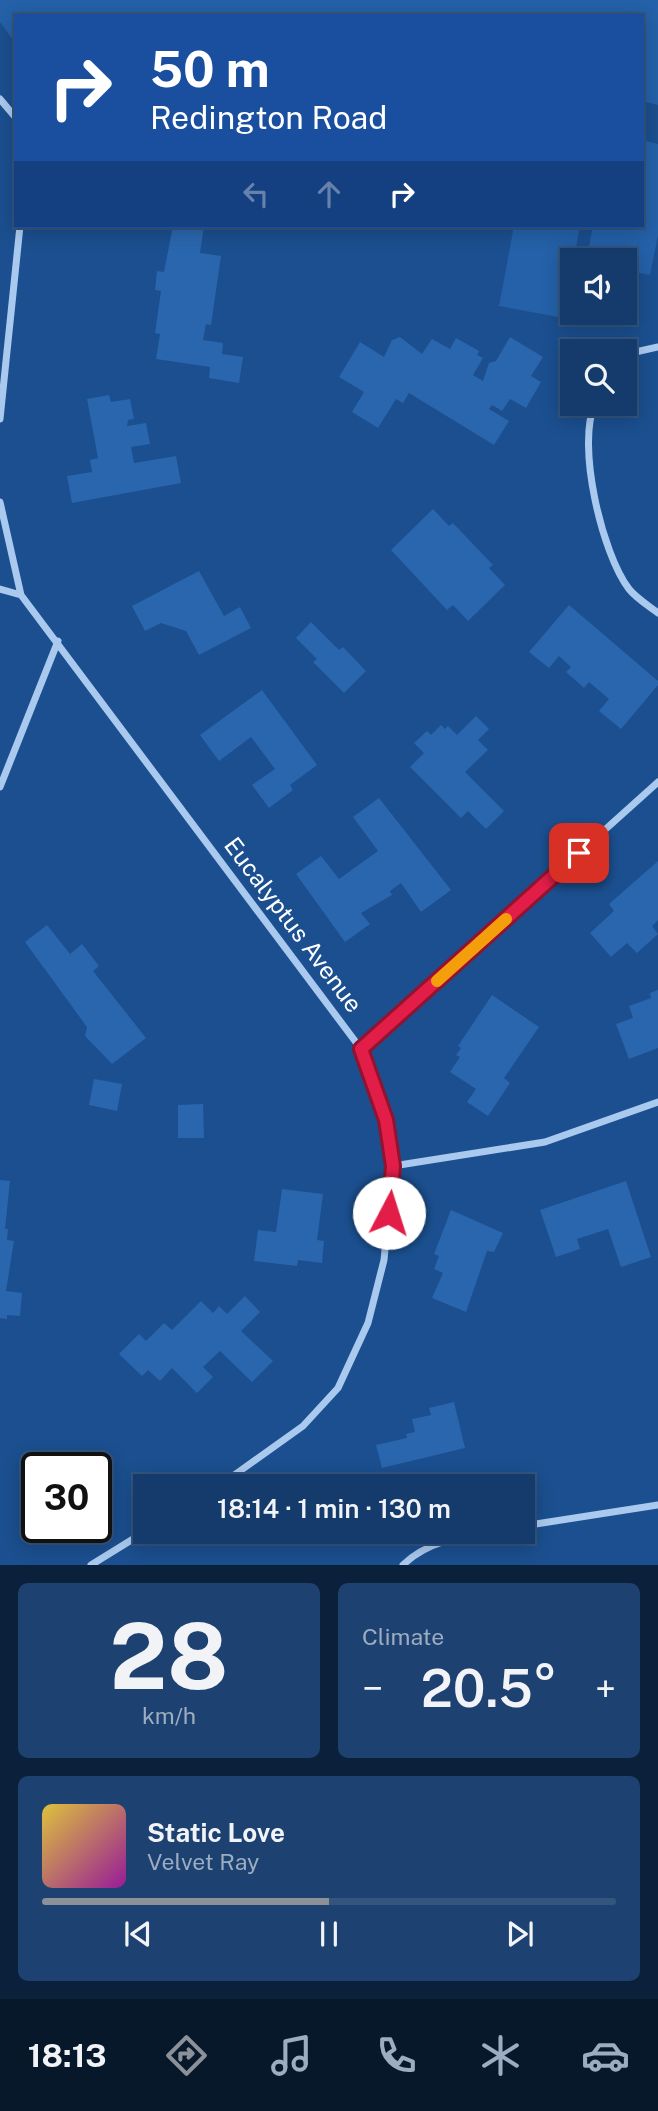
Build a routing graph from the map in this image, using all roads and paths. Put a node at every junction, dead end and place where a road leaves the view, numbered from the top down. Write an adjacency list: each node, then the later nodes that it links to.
1 (0, 99): 2 (street)
2 (14, 116)
3 (20, 228): 7 (street)
4 (658, 346): 5 (street)
5 (637, 351)
6 (590, 416): 11 (street)
7 (0, 419)
8 (0, 502): 10 (street, Eucalyptus Avenue)
9 (0, 589): 10 (street)
10 (21, 595): 12 (street, Eucalyptus Avenue)
11 (658, 613)
12 (58, 641): 14 (street); 15 (street, Eucalyptus Avenue)
13 (658, 782): 15 (street)
14 (0, 786)
15 (361, 1049): 17 (street, Eucalyptus Avenue)
16 (658, 1102): 17 (street)
17 (393, 1166): 18 (street, Eucalyptus Avenue)
18 (236, 1474)
19 (658, 1505): 20 (street)
20 (535, 1524)
21 (133, 1539): 23 (street)
22 (439, 1544): 24 (street)
23 (91, 1565)
24 (403, 1565)

